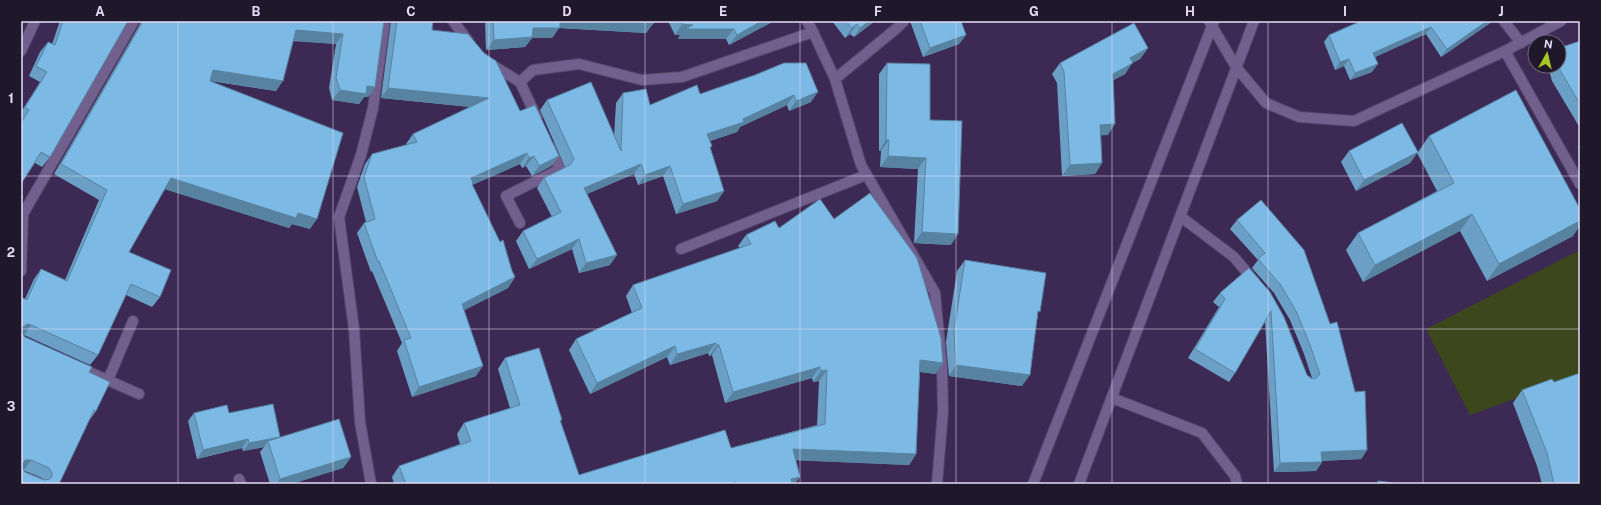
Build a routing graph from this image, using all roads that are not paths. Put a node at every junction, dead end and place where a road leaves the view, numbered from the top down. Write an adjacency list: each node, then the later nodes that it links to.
1 (35, 21): 14 (street)
2 (134, 21): 27 (street)
3 (385, 21): 34 (street)
4 (453, 21): 13 (street)
5 (807, 21): 11 (street)
6 (1254, 21): 17 (street)
7 (1504, 21): 12 (street)
8 (1561, 21): 12 (street)
9 (897, 23): 18 (street)
10 (1211, 23): 17 (street); 36 (street)
11 (813, 32): 18 (street); 19 (street)
12 (1521, 43): 15 (street)
13 (474, 49)
14 (21, 51)
15 (1505, 51): 17 (street); 23 (street)
16 (482, 59): 19 (street)
17 (1236, 67): 24 (street)
18 (835, 79): 22 (street)
19 (520, 82): 20 (street)
20 (540, 125)
21 (546, 140): 25 (street)
22 (866, 175): 26 (street); 35 (street)
23 (1580, 184)
24 (1181, 217): 28 (street); 33 (street)
25 (520, 223)
26 (681, 249)
27 (21, 271)
28 (1259, 286)
29 (133, 321): 31 (street)
30 (72, 364): 31 (street)
31 (108, 380): 32 (street)
32 (139, 394)
33 (1112, 398): 37 (street); 38 (street)
34 (371, 484)
35 (937, 484)
36 (1033, 484)
37 (1079, 484)
38 (1237, 484)

